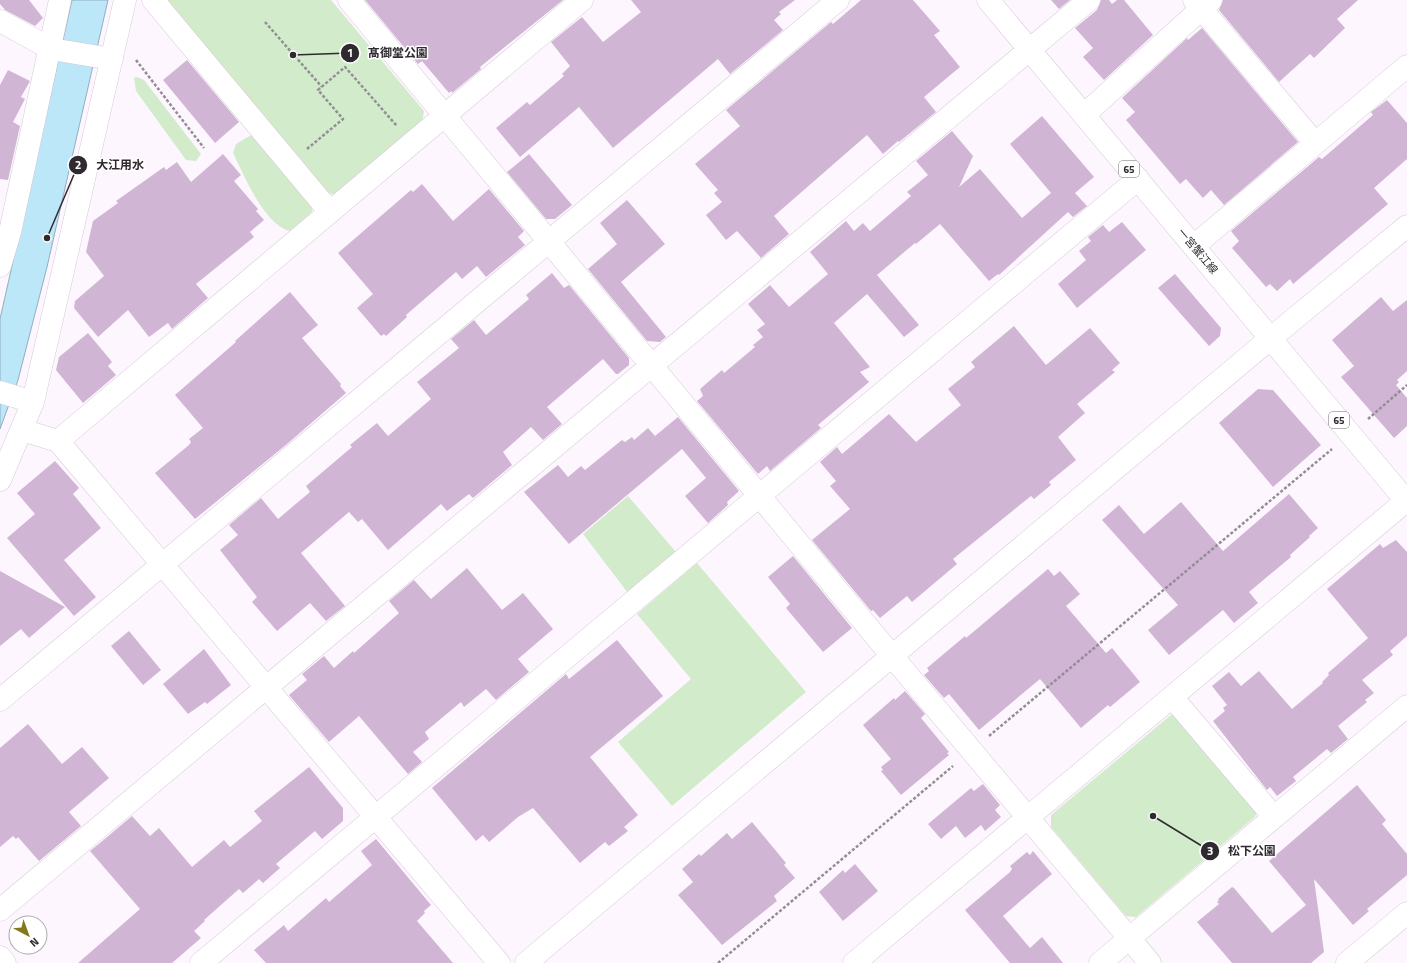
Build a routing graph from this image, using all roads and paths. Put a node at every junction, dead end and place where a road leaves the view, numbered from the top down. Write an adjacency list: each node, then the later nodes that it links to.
1 (60, 0): 13 (street)
2 (125, 0): 12 (street)
3 (152, 0): 23 (street)
4 (349, 0): 19 (street)
5 (582, 0): 19 (street)
6 (838, 0): 28 (street)
7 (988, 0): 14 (street, 一宮蟹江線 / 65)
8 (1089, 0): 14 (street)
9 (1202, 3): 18 (street); 21 (street)
10 (0, 21): 13 (street)
11 (265, 22): 17 (path)
12 (117, 36): 15 (street); 22 (path)
13 (55, 50): 15 (street); 27 (street)
14 (1029, 50): 18 (street, 一宮蟹江線 / 65); 32 (street)
15 (105, 57): 34 (street)
16 (1407, 66): 21 (street)
17 (322, 87): 20 (path); 23 (path)
18 (1084, 115): 24 (street, 一宮蟹江線 / 65)
19 (445, 116): 20 (street); 28 (street)
20 (412, 143): 25 (street)
21 (1315, 143): 29 (street)
22 (204, 148)
23 (290, 164): 25 (street)
24 (1138, 179): 29 (street, 一宮蟹江線 / 65); 39 (street)
25 (330, 212): 37 (street)
26 (1407, 226): 31 (street)
27 (5, 236): 30 (street)
28 (549, 241): 32 (street); 41 (street)
29 (1194, 246): 31 (street, 一宮蟹江線 / 65)
30 (0, 266)
31 (1270, 338): 36 (street, 一宮蟹江線 / 65); 42 (street)
32 (652, 366): 39 (street); 43 (street)
33 (1407, 385): 36 (path)
34 (17, 397): 35 (street)
35 (22, 430): 37 (street); 38 (street)
36 (1350, 434): 40 (street, 一宮蟹江線 / 65); 47 (path)
37 (58, 441): 41 (street)
38 (0, 480)
39 (760, 496): 42 (street); 48 (street)
40 (1407, 502): 44 (street)
41 (162, 565): 43 (street); 45 (street)
42 (892, 656): 47 (street); 58 (street)
43 (266, 688): 48 (street); 51 (street)
44 (1172, 697): 49 (street); 50 (street)
45 (0, 700)
46 (1407, 706): 50 (street)
47 (972, 750): 49 (street); 59 (path)
48 (375, 817): 56 (street); 57 (street)
49 (1028, 817): 53 (street); 60 (street)
50 (1274, 817): 53 (street)
51 (0, 910)
52 (1407, 913): 63 (street)
53 (1129, 939): 61 (street); 62 (street)
54 (0, 957): 55 (street)
55 (5, 963)
56 (201, 963)
57 (499, 963)
58 (526, 963)
59 (718, 963)
60 (854, 963)
61 (1100, 963)
62 (1150, 963)
63 (1347, 963)

